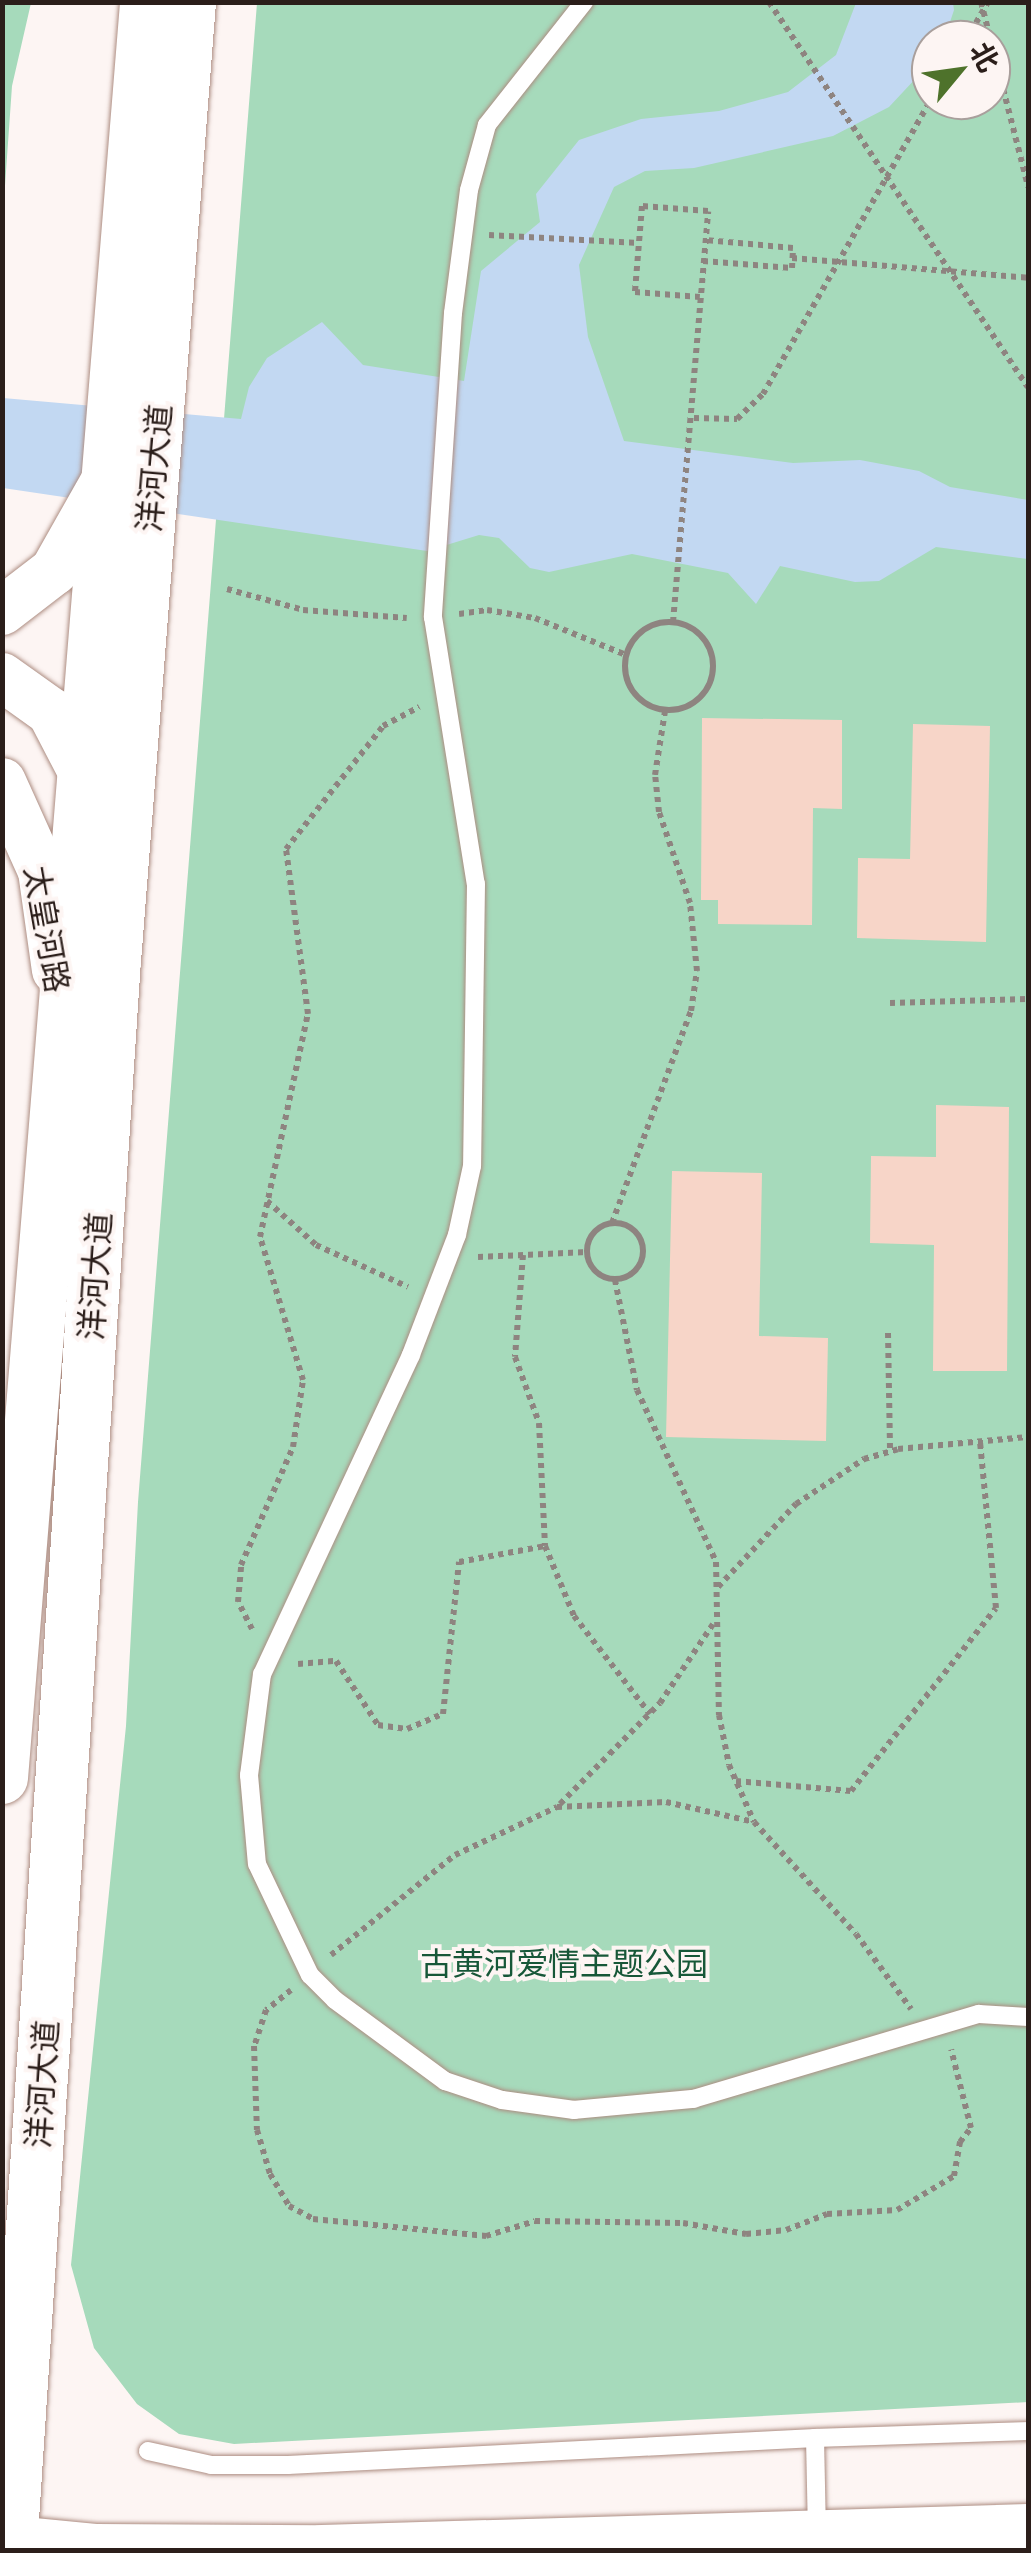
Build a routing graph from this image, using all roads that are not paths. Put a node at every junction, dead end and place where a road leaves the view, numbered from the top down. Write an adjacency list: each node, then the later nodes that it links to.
1 (146, 2): 4 (main road, 洋河大道)
2 (190, 2): 8 (main road, 洋河大道)
3 (584, 2): 14 (lane)
4 (110, 471): 5 (main road); 8 (main road, 洋河大道)
5 (2, 611)
6 (2, 677): 8 (main road)
7 (2, 704): 8 (main road)
8 (91, 719): 9 (main road, 洋河大道); 11 (main road, 洋河大道)
9 (84, 773): 11 (main road); 12 (main road, 洋河大道)
10 (2, 782): 12 (main road, 太皇河路)
11 (123, 858): 20 (main road, 洋河大道)
12 (63, 1022): 13 (main road, 洋河大道)
13 (2, 1778)
14 (1028, 2017)
15 (1028, 2430): 16 (lane)
16 (815, 2438): 17 (lane); 19 (lane)
17 (148, 2451)
18 (1028, 2528): 19 (main road)
19 (817, 2536): 20 (main road)
20 (8, 2543)

